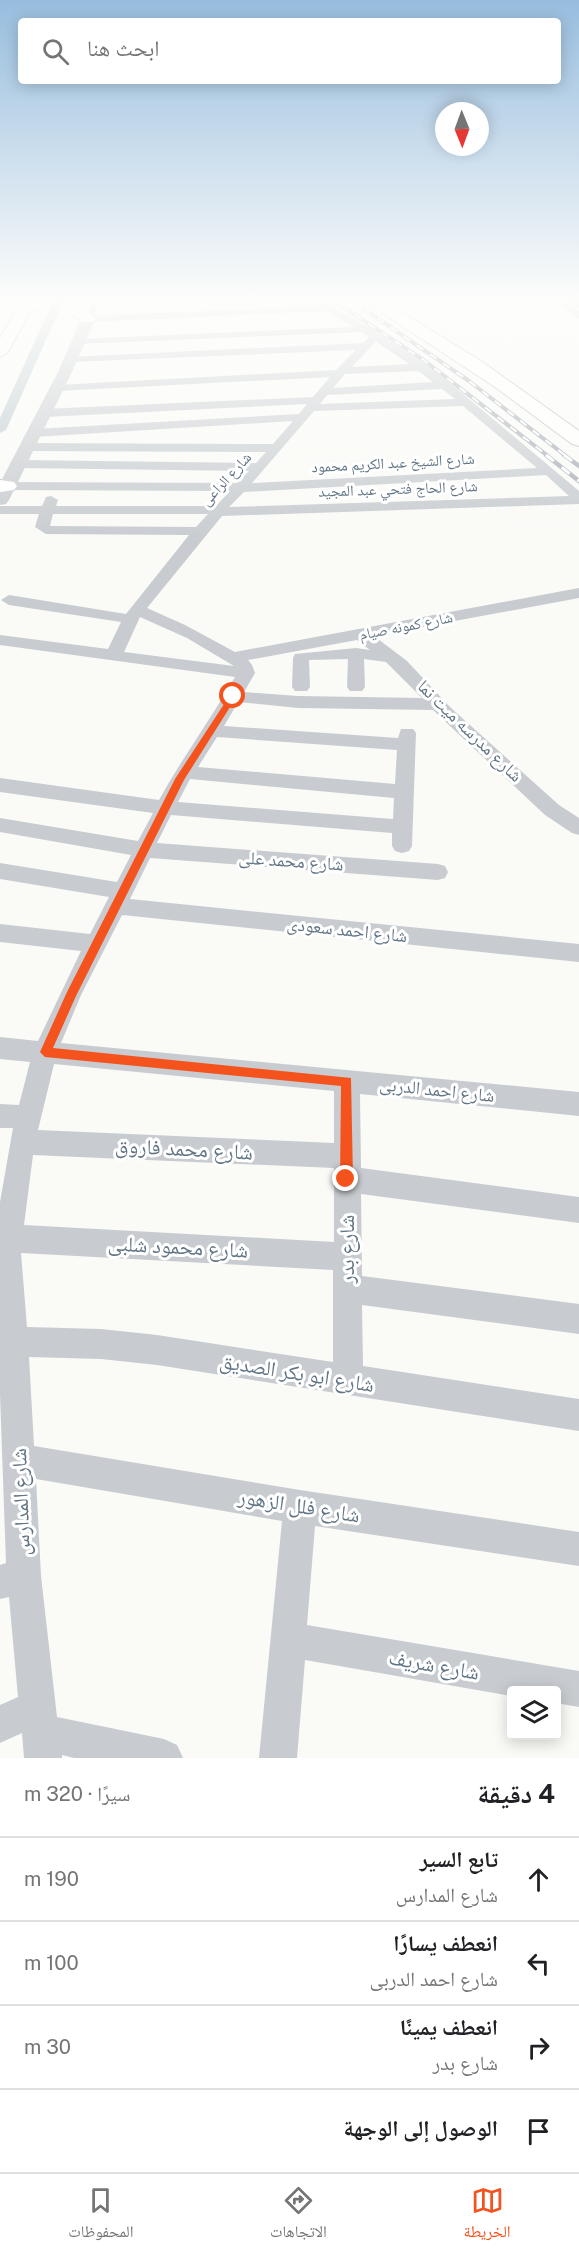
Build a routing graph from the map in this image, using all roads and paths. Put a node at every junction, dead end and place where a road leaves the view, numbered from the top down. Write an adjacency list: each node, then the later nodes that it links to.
1 (64, 379): 8 (street)
2 (259, 379): 8 (street)
3 (335, 379): 10 (street, شارع الراعى)
4 (438, 379): 7 (street)
5 (495, 379): 18 (highway)
6 (517, 379): 13 (highway)
7 (446, 385): 9 (street); 10 (street)
8 (55, 392): 11 (street)
9 (466, 402): 10 (street); 24 (street)
10 (313, 404): 11 (street); 16 (street); 22 (street, شارع الراعى)
11 (44, 413): 17 (street)
12 (214, 422): 14 (street); 16 (street); 21 (street)
13 (579, 422)
14 (172, 425): 15 (street); 20 (street)
15 (131, 428): 17 (street); 19 (street)
16 (249, 434): 21 (street); 22 (street)
17 (30, 440): 19 (street); 23 (street)
18 (579, 440)
19 (124, 448): 20 (street)
20 (165, 448): 21 (street)
21 (205, 448)
22 (277, 448): 25 (street, شارع الراعى)
23 (19, 464): 25 (street); 28 (street)
24 (545, 467): 25 (street); 27 (street, شارع الشيخ عبد الكريم محمود); 29 (street)
25 (255, 472): 27 (street, شارع الراعى)
26 (56, 486): 27 (street, شارع الشيخ عبد الكريم محمود); 28 (street, شارع الشيخ عبد الكريم محمود); 31 (street)
27 (240, 488): 32 (street, شارع الراعى)
28 (2, 491)
29 (579, 499): 32 (street, شارع الحاج فتحي عبد المجيد)
30 (0, 510): 31 (street, شارع الحاج فتحي عبد المجيد)
31 (48, 510): 32 (street, شارع الحاج فتحي عبد المجيد); 33 (street)
32 (218, 511): 33 (street, شارع الراعى)
33 (200, 531): 36 (street, شارع الراعى)
34 (579, 593): 37 (street, شارع كمونه صيام)
35 (9, 600): 36 (street)
36 (134, 614): 40 (street, شارع الراعى); 43 (street)
37 (360, 634): 41 (street, شارع مدرسه ميت نما); 43 (street, شارع كمونه صيام)
38 (0, 640): 40 (street)
39 (356, 653): 41 (street); 42 (street); 45 (street)
40 (114, 655): 43 (street)
41 (390, 657): 47 (street, شارع مدرسه ميت نما)
42 (301, 658): 43 (street); 44 (street)
43 (241, 665): 46 (street, شارع المدارس)
44 (301, 687)
45 (356, 687)
46 (233, 696): 47 (street); 48 (street, شارع المدارس)
47 (438, 704): 54 (street, شارع مدرسه ميت نما)
48 (212, 731): 49 (street, شارع المدارس); 51 (street)
49 (184, 772): 51 (street); 52 (street, شارع المدارس)
50 (0, 785): 52 (street)
51 (405, 792): 52 (street)
52 (165, 808): 55 (street, شارع المدارس)
53 (0, 825): 55 (street, شارع محمد على)
54 (579, 828)
55 (144, 850): 57 (street, شارع محمد على); 58 (street, شارع المدارس)
56 (0, 871): 58 (street, شارع احمد سعودى)
57 (438, 872)
58 (120, 899): 60 (street, شارع المدارس); 61 (street, شارع احمد سعودى)
59 (0, 933): 60 (street)
60 (97, 944): 63 (street, شارع المدارس)
61 (579, 953)
62 (0, 1048): 63 (street, شارع احمد الدربى)
63 (45, 1052): 64 (street, شارع احمد الدربى); 67 (street, شارع المدارس)
64 (347, 1081): 65 (street, شارع احمد الدربى); 69 (street, شارع بدر)
65 (579, 1104)
66 (0, 1116): 67 (street)
67 (27, 1117): 68 (street, شارع المدارس)
68 (22, 1142): 69 (street, شارع محمد فاروق); 71 (street, شارع المدارس)
69 (346, 1168): 70 (street, شارع محمد فاروق); 72 (street, شارع بدر)
70 (579, 1210)
71 (4, 1251): 72 (street, شارع محمود شلبى); 75 (street, شارع المدارس)
72 (347, 1257): 73 (street, شارع بدر)
73 (347, 1288): 74 (street); 76 (street, شارع بدر)
74 (579, 1319)
75 (13, 1342): 76 (street, شارع ابو بكر الصديق); 78 (street, شارع المدارس)
76 (348, 1381): 77 (street, شارع ابو بكر الصديق)
77 (579, 1415)
78 (19, 1460): 79 (street, شارع فلل الزهور); 81 (street, شارع المدارس)
79 (300, 1507): 80 (street, شارع فلل الزهور); 82 (street)
80 (579, 1549)
81 (12, 1579): 85 (street, شارع المدارس)
82 (290, 1640): 83 (street, شارع شريف); 87 (street)
83 (579, 1689)
84 (0, 1724): 85 (street)
85 (40, 1733): 86 (street)
86 (164, 1758)
87 (278, 1758)

